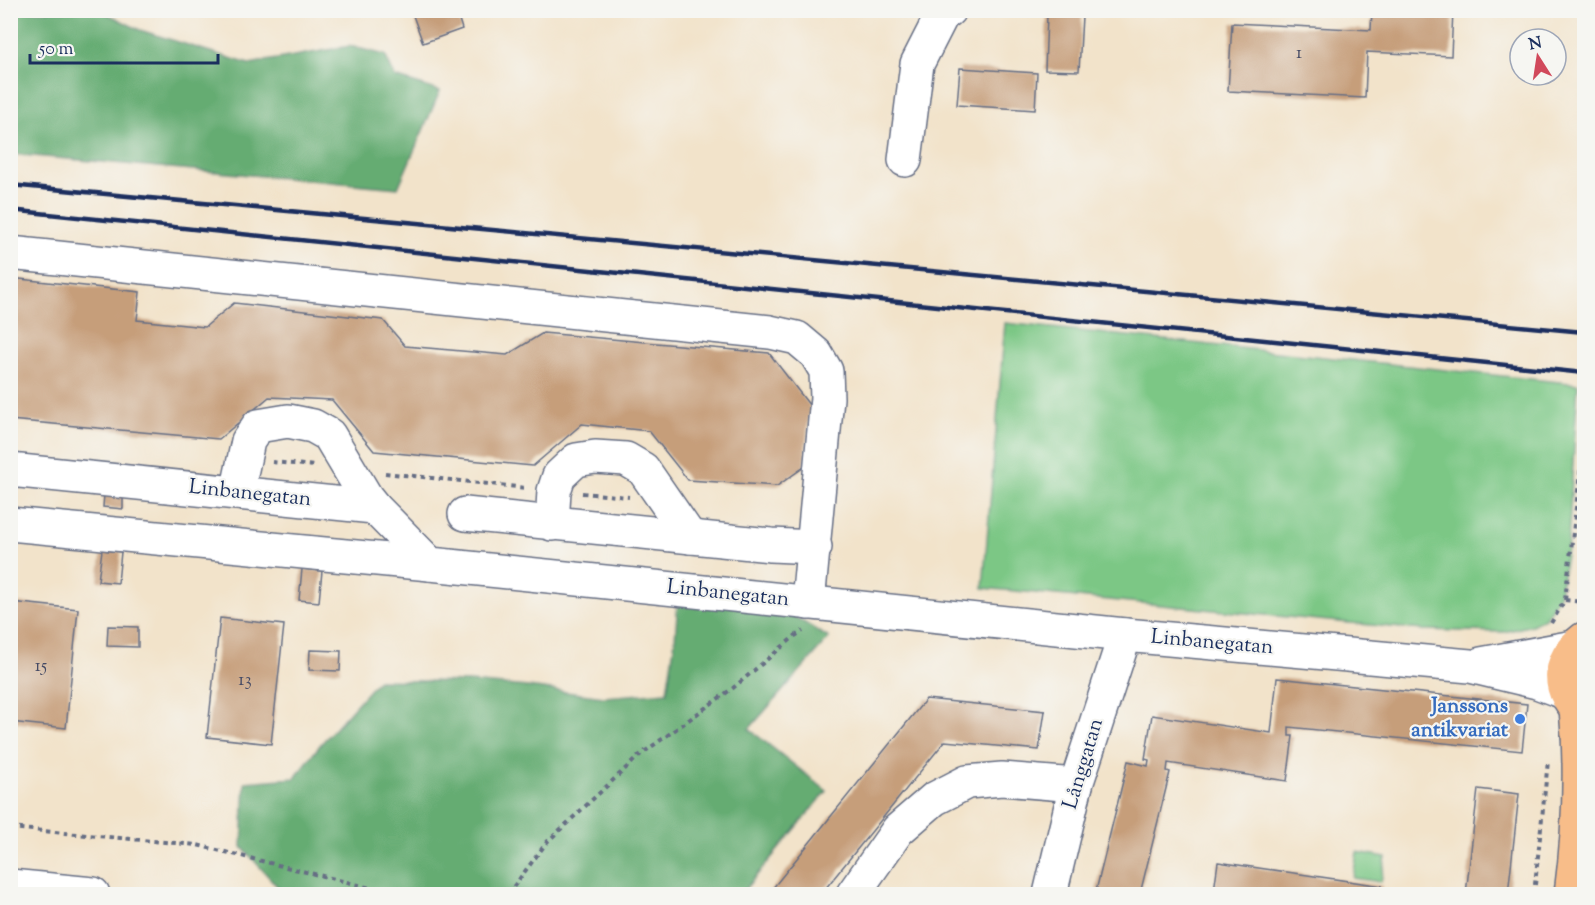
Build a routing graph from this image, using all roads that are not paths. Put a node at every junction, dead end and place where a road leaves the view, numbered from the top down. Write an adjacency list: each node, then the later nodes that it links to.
1 (949, 10): 2 (street)
2 (905, 160)
3 (10, 253): 11 (street)
4 (10, 470): 5 (street, Linbanegatan)
5 (237, 493): 6 (street, Linbanegatan); 6 (street)
6 (375, 507): 12 (street)
7 (465, 514): 9 (street)
8 (10, 524): 12 (street, Linbanegatan)
9 (552, 524): 10 (street); 10 (street)
10 (690, 537): 11 (street)
11 (815, 547): 13 (street)
12 (430, 564): 13 (street, Linbanegatan)
13 (807, 616): 14 (street, Linbanegatan)
14 (1125, 635): 16 (street, Linbanegatan); 18 (street, Långgatan)
15 (1579, 643): 16 (street, Linbanegatan); 17 (main road)
16 (1470, 666): 17 (street, Linbanegatan)
17 (1575, 705): 19 (main road)
18 (1076, 785): 22 (street); 23 (street, Långgatan)
19 (1581, 835): 24 (main road)
20 (10, 886): 21 (street)
21 (93, 894)
22 (853, 894)
23 (1050, 894)
24 (1570, 894)

